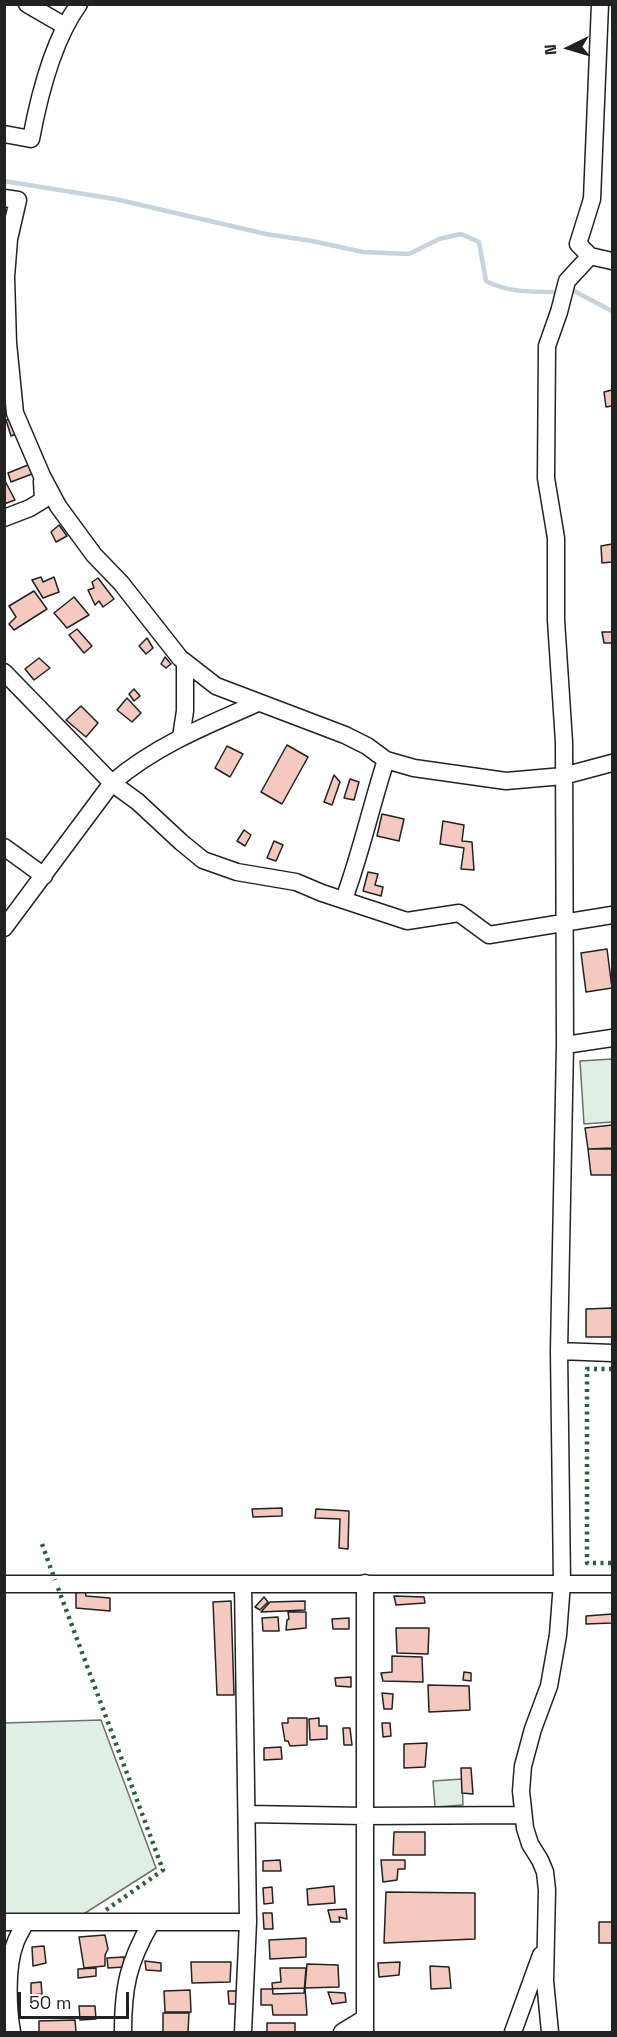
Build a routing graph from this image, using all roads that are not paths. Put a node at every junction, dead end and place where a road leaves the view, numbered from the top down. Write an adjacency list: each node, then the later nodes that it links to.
1 (27, 4): 4 (street)
2 (79, 4): 4 (street)
3 (600, 4): 7 (street)
4 (65, 26): 5 (street)
5 (4, 134)
6 (4, 198): 9 (street)
7 (590, 256): 8 (street); 17 (street)
8 (612, 261)
9 (42, 476): 10 (street); 11 (street)
10 (4, 518)
11 (185, 662): 13 (street); 14 (street)
12 (4, 672): 18 (street)
13 (258, 703): 14 (street); 15 (street)
14 (181, 737): 18 (street)
15 (387, 760): 17 (street); 21 (street)
16 (612, 764): 17 (street)
17 (563, 776): 23 (street)
18 (112, 783): 20 (street); 21 (street)
19 (4, 847): 20 (street)
20 (44, 876): 24 (street)
21 (344, 899): 23 (street)
22 (612, 915): 23 (street)
23 (563, 922): 26 (street)
24 (4, 928)
25 (612, 1038): 26 (street)
26 (565, 1044): 27 (street)
27 (559, 1351): 28 (street); 30 (street)
28 (612, 1353)
29 (365, 1583): 30 (street); 32 (street); 36 (street)
30 (562, 1583): 33 (street); 35 (street)
31 (4, 1584): 32 (street)
32 (243, 1584): 34 (street)
33 (612, 1584)
34 (247, 1814): 36 (street); 37 (street)
35 (523, 1815): 36 (street); 41 (street)
36 (365, 1816): 42 (street)
37 (248, 1922): 40 (street); 45 (street)
38 (4, 1923): 39 (street)
39 (25, 1923): 40 (street); 43 (street)
40 (151, 1923): 44 (street)
41 (545, 1943): 47 (street); 48 (street)
42 (365, 2025): 46 (street)
43 (12, 2032)
44 (123, 2032)
45 (243, 2032)
46 (342, 2032)
47 (513, 2032)
48 (550, 2032)

